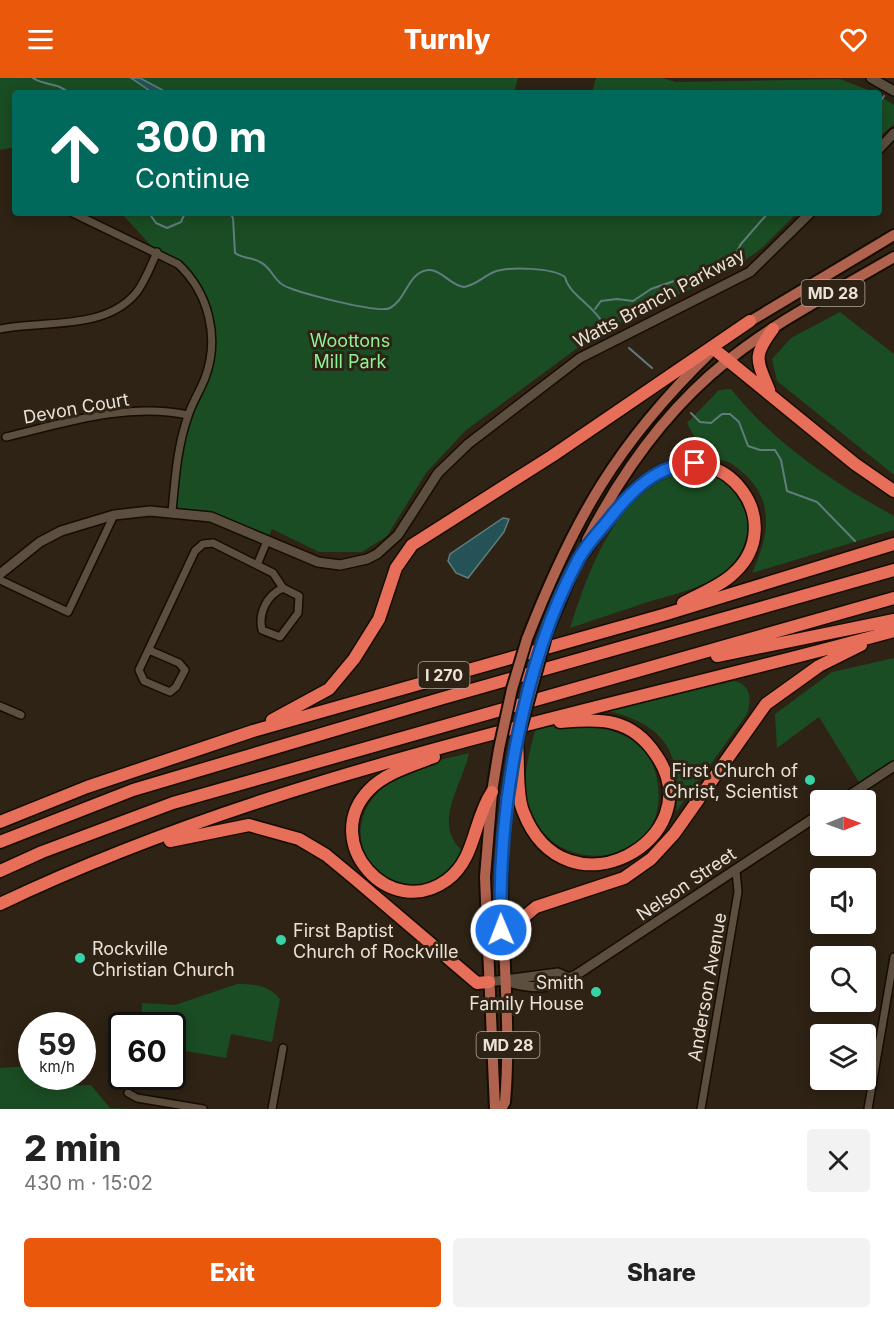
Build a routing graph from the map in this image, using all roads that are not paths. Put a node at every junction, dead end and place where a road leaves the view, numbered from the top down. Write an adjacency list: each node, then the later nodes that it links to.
1 (871, 78): 2 (street)
2 (894, 91)
3 (894, 133): 4 (street)
4 (882, 146)
5 (79, 216): 8 (street)
6 (807, 216): 21 (street, Watts Branch Parkway)
7 (894, 235): 10 (main road, MD 28)
8 (157, 252): 11 (street); 16 (street)
9 (894, 256): 12 (main road, MD 28)
10 (750, 321): 13 (main road, MD 28); 38 (highway)
11 (0, 329)
12 (773, 329): 14 (main road, MD 28); 15 (highway)
13 (714, 349): 14 (highway); 43 (main road, MD 28, bridge)
14 (729, 360): 15 (highway); 23 (main road, MD 28)
15 (771, 394): 18 (highway)
16 (188, 415): 17 (street, Devon Court); 19 (street)
17 (6, 437)
18 (894, 491)
19 (172, 512): 20 (street, Watts Branch Parkway); 21 (street, Watts Branch Parkway)
20 (114, 515): 26 (street, Watts Branch Parkway); 27 (street)
21 (267, 541): 24 (street)
22 (894, 544): 30 (highway, I 270)
23 (578, 560): 30 (highway); 40 (main road, MD 28, bridge)
24 (257, 564): 28 (street); 33 (street)
25 (894, 570): 46 (highway, I 270)
26 (0, 574)
27 (0, 580)
28 (283, 588): 28 (street)
29 (894, 598): 34 (highway)
30 (663, 615): 38 (highway, I 270)
31 (894, 620): 34 (highway)
32 (890, 632): 37 (highway); 53 (highway)
33 (148, 650): 33 (street)
34 (627, 674): 48 (highway)
35 (0, 706): 36 (street)
36 (21, 715)
37 (531, 724): 39 (highway); 40 (highway)
38 (253, 731): 45 (highway, I 270)
39 (475, 738): 43 (highway); 47 (highway)
40 (517, 743): 53 (main road, MD 28)
41 (894, 766): 42 (street)
42 (858, 790)
43 (492, 792): 56 (main road, MD 28)
44 (810, 821): 50 (street, Nelson Street)
45 (0, 822)
46 (0, 842)
47 (132, 848): 52 (highway); 56 (highway)
48 (42, 852): 49 (highway); 51 (highway)
49 (0, 871)
50 (736, 871): 55 (street, Nelson Street); 64 (street, Anderson Avenue)
51 (0, 877)
52 (0, 904)
53 (502, 950): 55 (main road, MD 28)
54 (894, 957): 65 (street)
55 (505, 981): 56 (street, Nelson Street); 63 (main road, MD 28)
56 (489, 982): 62 (main road, MD 28)
57 (283, 1048): 61 (street)
58 (128, 1093): 59 (street)
59 (182, 1107): 60 (street)
60 (203, 1109)
61 (272, 1109)
62 (495, 1109)
63 (501, 1109)
64 (701, 1109)
65 (868, 1109)

